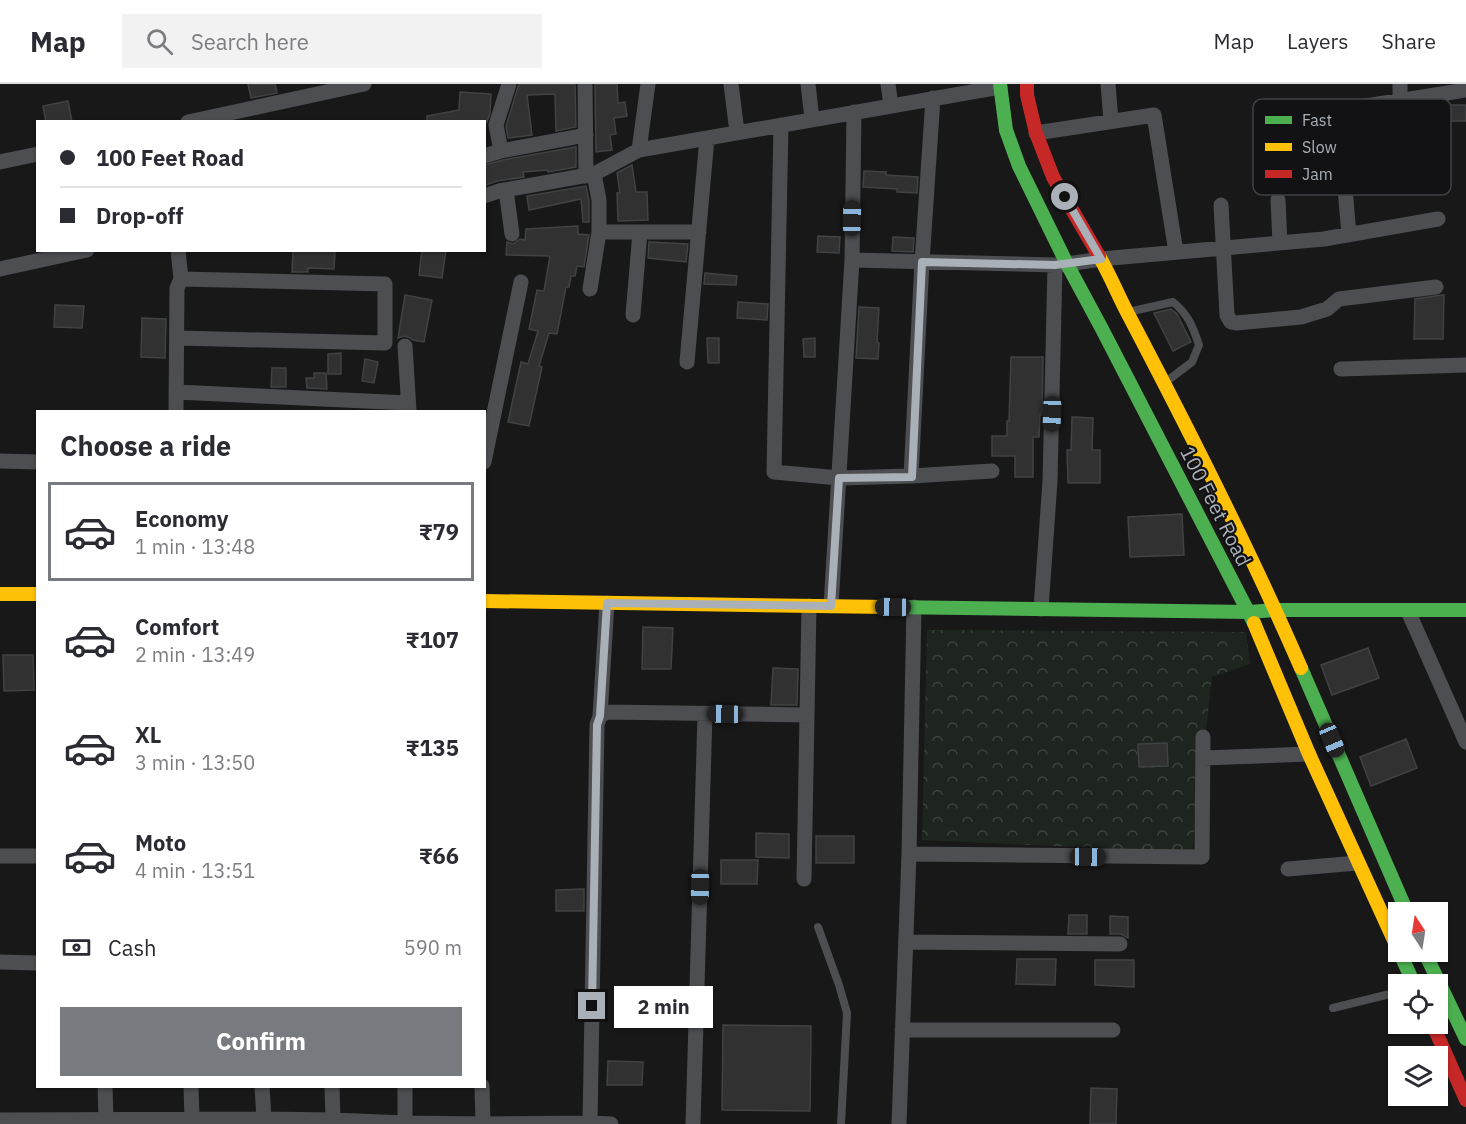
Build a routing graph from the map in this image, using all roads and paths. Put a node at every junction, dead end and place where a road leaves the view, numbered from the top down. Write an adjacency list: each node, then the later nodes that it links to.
1 (364, 84): 16 (street)
2 (509, 84): 25 (street)
3 (585, 84): 22 (street)
4 (648, 84): 24 (street)
5 (731, 84): 20 (street)
6 (808, 84): 17 (street)
7 (888, 84): 14 (street)
8 (1027, 84): 21 (main road, 100 Feet Road)
9 (1108, 84): 18 (street)
10 (1000, 85): 12 (street); 49 (main road, 100 Feet Road)
11 (1466, 90): 13 (street)
12 (933, 98): 14 (street); 48 (street)
13 (1407, 99)
14 (891, 106): 15 (street)
15 (854, 112): 17 (street); 47 (street)
16 (197, 120)
17 (812, 120): 19 (street)
18 (1111, 122): 21 (street); 45 (street)
19 (781, 125): 20 (street); 71 (street)
20 (737, 132): 23 (street)
21 (1036, 133): 46 (main road, 100 Feet Road)
22 (586, 135): 25 (street); 29 (street)
23 (706, 138): 24 (street); 38 (street)
24 (639, 150): 29 (street)
25 (501, 151): 27 (street)
26 (36, 154): 28 (street)
27 (486, 155)
28 (0, 162)
29 (590, 175): 30 (street); 36 (street)
30 (506, 190): 31 (street); 39 (street)
31 (486, 195)
32 (1345, 195): 40 (street)
33 (1278, 200): 41 (street)
34 (1221, 204): 42 (street)
35 (1438, 219): 40 (street)
36 (598, 232): 37 (street); 54 (street)
37 (640, 232): 38 (street); 56 (street)
38 (699, 232): 59 (street)
39 (512, 234)
40 (1348, 235): 41 (street)
41 (1280, 243): 42 (street)
42 (1224, 249): 45 (street); 53 (street)
43 (77, 252): 50 (street)
44 (178, 252): 51 (street)
45 (1176, 252): 46 (street)
46 (1101, 259): 49 (street); 55 (main road, 100 Feet Road)
47 (852, 260): 48 (street); 71 (street)
48 (922, 262): 49 (street); 70 (street)
49 (1061, 265): 79 (street); 83 (main road, 100 Feet Road)
50 (0, 268)
51 (181, 279): 57 (street); 57 (street)
52 (521, 282): 66 (street)
53 (1436, 288)
54 (590, 289)
55 (1126, 312): 62 (main road, 100 Feet Road); 62 (lane)
56 (633, 315)
57 (178, 338): 63 (street)
58 (405, 346): 64 (street)
59 (687, 362)
60 (1466, 365): 61 (street)
61 (1341, 369)
62 (1165, 383): 80 (main road, 100 Feet Road)
63 (176, 392): 64 (street); 65 (street)
64 (409, 407)
65 (176, 410)
66 (486, 452)
67 (0, 461): 68 (street)
68 (36, 462)
69 (992, 471): 70 (street)
70 (912, 477): 71 (street)
71 (839, 478): 77 (street)
72 (0, 594): 73 (main road)
73 (36, 594)
74 (486, 601): 75 (main road)
75 (607, 603): 76 (main road); 86 (street)
76 (809, 606): 77 (main road); 85 (street)
77 (831, 606): 78 (main road)
78 (914, 607): 79 (main road); 91 (street)
79 (1041, 609): 83 (main road)
80 (1276, 610): 82 (main road); 83 (main road); 97 (main road, 100 Feet Road)
81 (1466, 610): 82 (main road)
82 (1408, 611): 88 (street)
83 (1249, 612): 89 (main road, 100 Feet Road)
84 (705, 714): 85 (street); 86 (street); 127 (street)
85 (807, 715): 96 (street)
86 (600, 716): 124 (street)
87 (1203, 737): 90 (street)
88 (1466, 742)
89 (1309, 754): 90 (street); 94 (main road, 100 Feet Road)
90 (1203, 758): 91 (street)
91 (909, 854): 100 (street)
92 (0, 856): 93 (street)
93 (36, 856)
94 (1357, 863): 95 (street); 99 (main road, 100 Feet Road)
95 (1288, 869)
96 (804, 879)
97 (1403, 902)
98 (818, 927): 128 (lane)
99 (1388, 929)
100 (906, 942): 101 (street); 107 (street)
101 (1120, 944)
102 (0, 962): 104 (street)
103 (1429, 962): 110 (main road)
104 (36, 963)
105 (1388, 994): 106 (lane)
106 (1333, 1008)
107 (902, 1030): 108 (street); 129 (street)
108 (1113, 1030)
109 (1437, 1034): 117 (main road)
110 (1466, 1040)
111 (105, 1088): 118 (street)
112 (191, 1088): 119 (street)
113 (262, 1088): 120 (street)
114 (332, 1088): 121 (street)
115 (405, 1088): 123 (street)
116 (482, 1088): 125 (street)
117 (1466, 1100)
118 (106, 1118): 119 (street); 122 (street)
119 (192, 1119): 120 (street)
120 (264, 1119): 121 (street)
121 (333, 1119): 123 (street)
122 (0, 1120)
123 (405, 1123): 125 (street)
124 (590, 1123): 125 (street); 126 (street)
125 (483, 1124)
126 (611, 1124)
127 (693, 1124)
128 (841, 1124)
129 (899, 1124)

